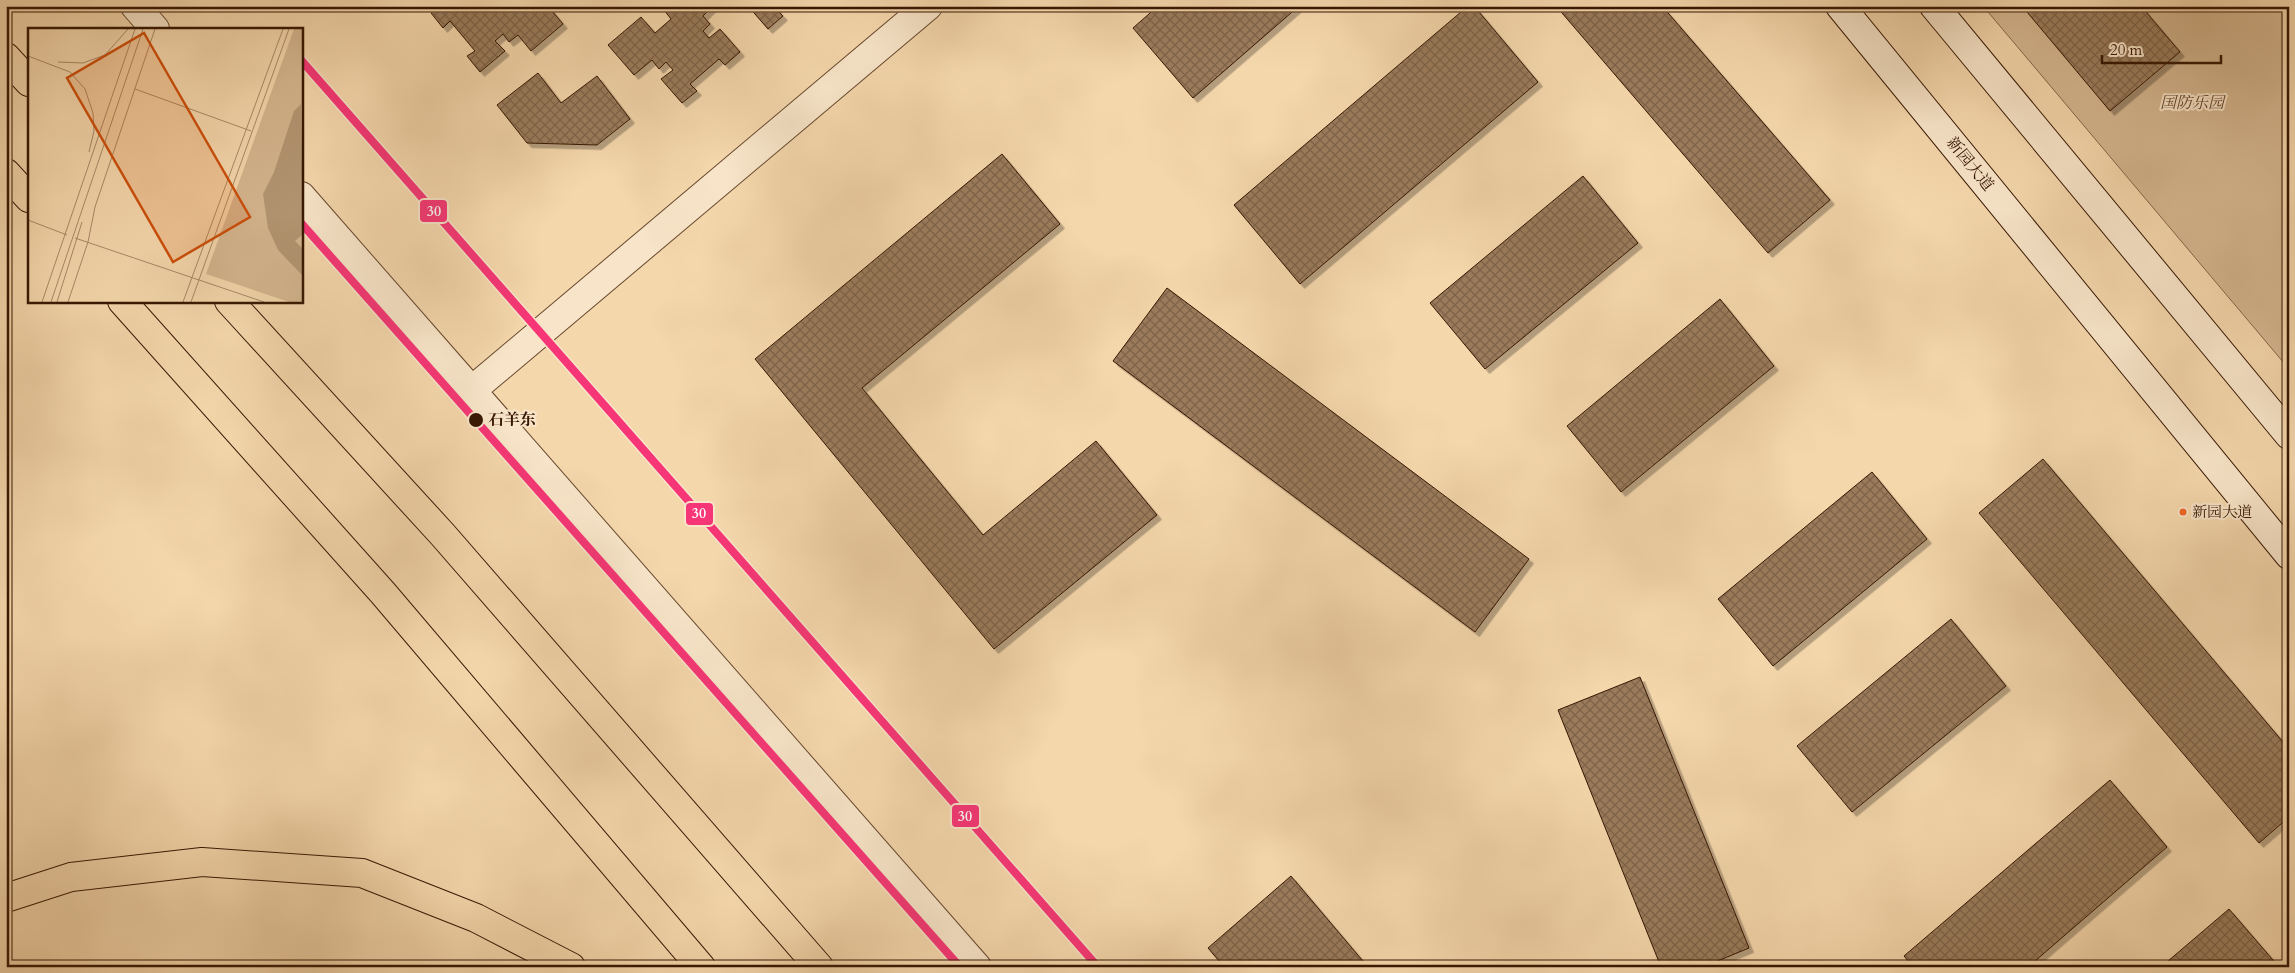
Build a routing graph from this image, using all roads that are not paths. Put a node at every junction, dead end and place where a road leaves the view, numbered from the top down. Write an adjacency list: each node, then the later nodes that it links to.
1 (136, 6): 5 (street)
2 (928, 6): 13 (street)
3 (1840, 6): 15 (street, 新园大道)
4 (1934, 6): 14 (street)
5 (154, 28)
6 (6, 57): 7 (highway)
7 (28, 81)
8 (6, 173): 9 (highway)
9 (28, 197)
10 (302, 197): 13 (street)
11 (123, 302): 18 (highway)
12 (230, 302): 19 (highway)
13 (471, 391): 20 (street)
14 (2289, 435)
15 (2289, 554)
16 (6, 898): 17 (highway)
17 (571, 967)
18 (701, 967)
19 (819, 967)
20 (977, 967)

